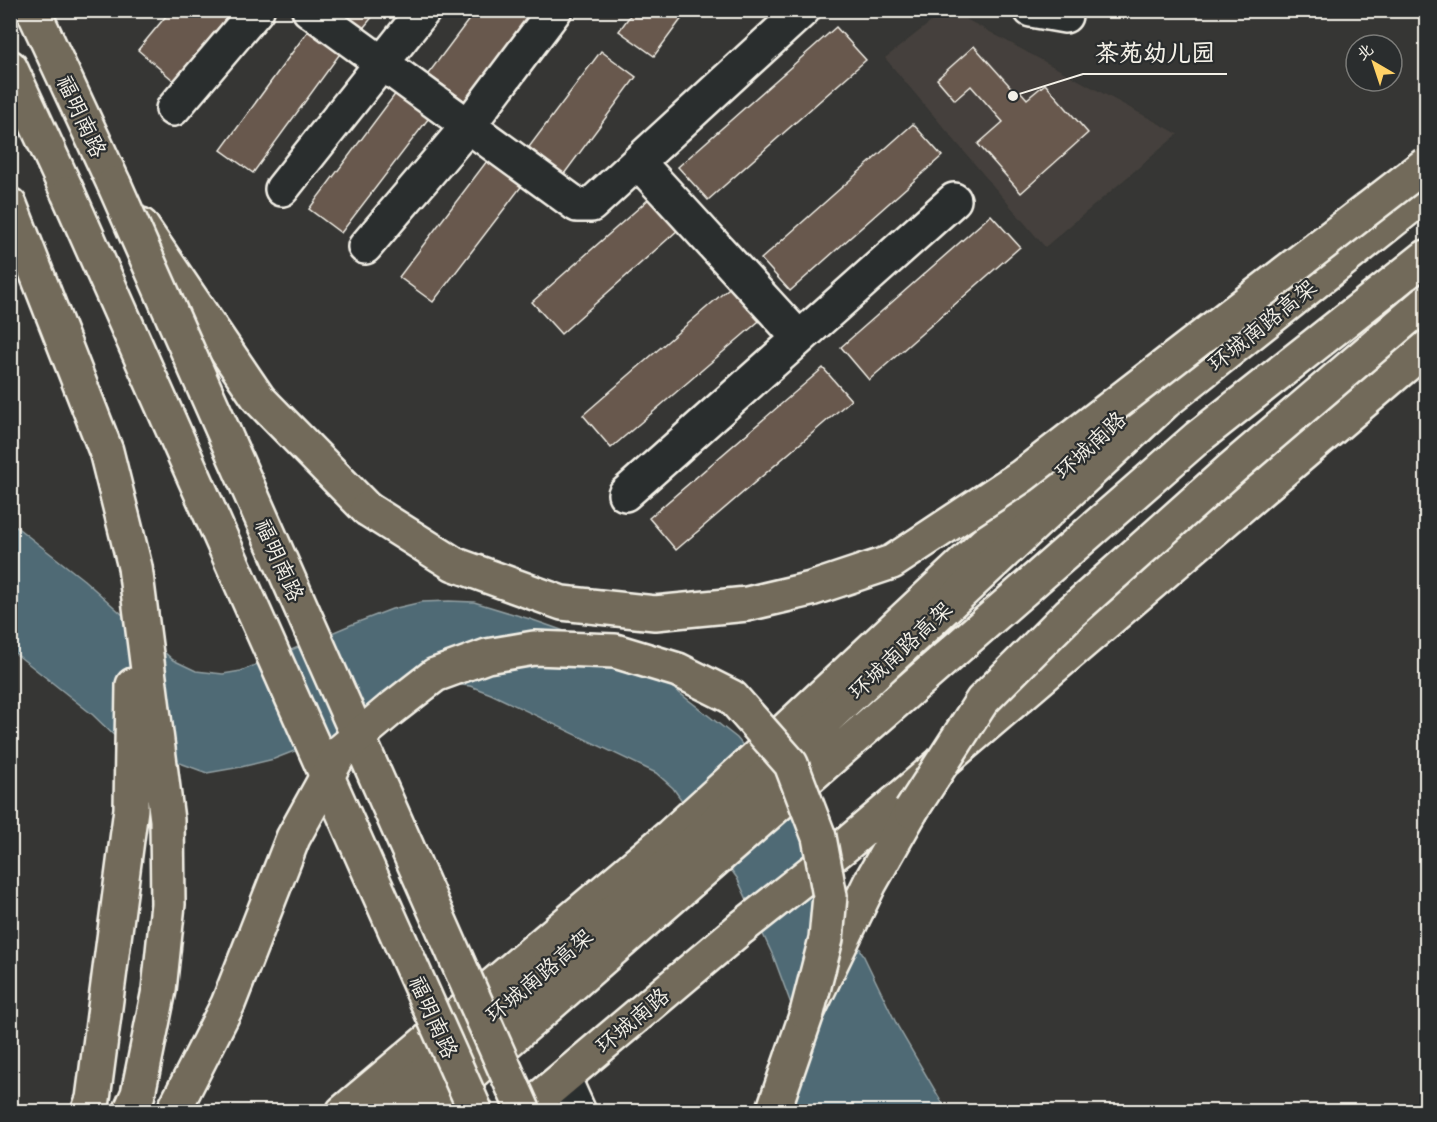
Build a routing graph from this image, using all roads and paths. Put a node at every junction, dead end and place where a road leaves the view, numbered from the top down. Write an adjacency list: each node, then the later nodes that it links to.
1 (33, 10): 16 (main road, 福明南路)
2 (257, 10): 11 (street)
3 (309, 10): 9 (street)
4 (424, 10): 9 (street)
5 (555, 10): 12 (street)
6 (802, 10): 14 (street)
7 (1031, 10): 8 (street)
8 (1065, 16)
9 (382, 63): 12 (street); 17 (street)
10 (10, 68): 36 (main road, 福明南路, bridge)
11 (173, 109)
12 (468, 126): 14 (street); 21 (street)
13 (1426, 147): 33 (main road, 环城南路)
14 (638, 162): 24 (street)
15 (1426, 164): 16 (main road, bridge)
16 (114, 184): 37 (main road, 福明南路, bridge)
17 (282, 189)
18 (1426, 194): 34 (main road, 环城南路高架, bridge)
19 (954, 200): 24 (street)
20 (10, 205): 27 (main road)
21 (365, 247)
22 (1426, 257): 35 (main road, 环城南路高架, bridge)
23 (1426, 302): 28 (main road, bridge)
24 (800, 338): 26 (street)
25 (1426, 348): 29 (main road, 环城南路)
26 (625, 494)
27 (135, 567): 30 (main road); 31 (main road)
28 (807, 1013): 32 (main road, bridge); 39 (main road)
29 (564, 1079): 37 (main road, 环城南路); 38 (street)
30 (88, 1112)
31 (130, 1112)
32 (173, 1112)
33 (343, 1112)
34 (378, 1112)
35 (427, 1112)
36 (476, 1112)
37 (524, 1112)
38 (579, 1112)
39 (773, 1112)

